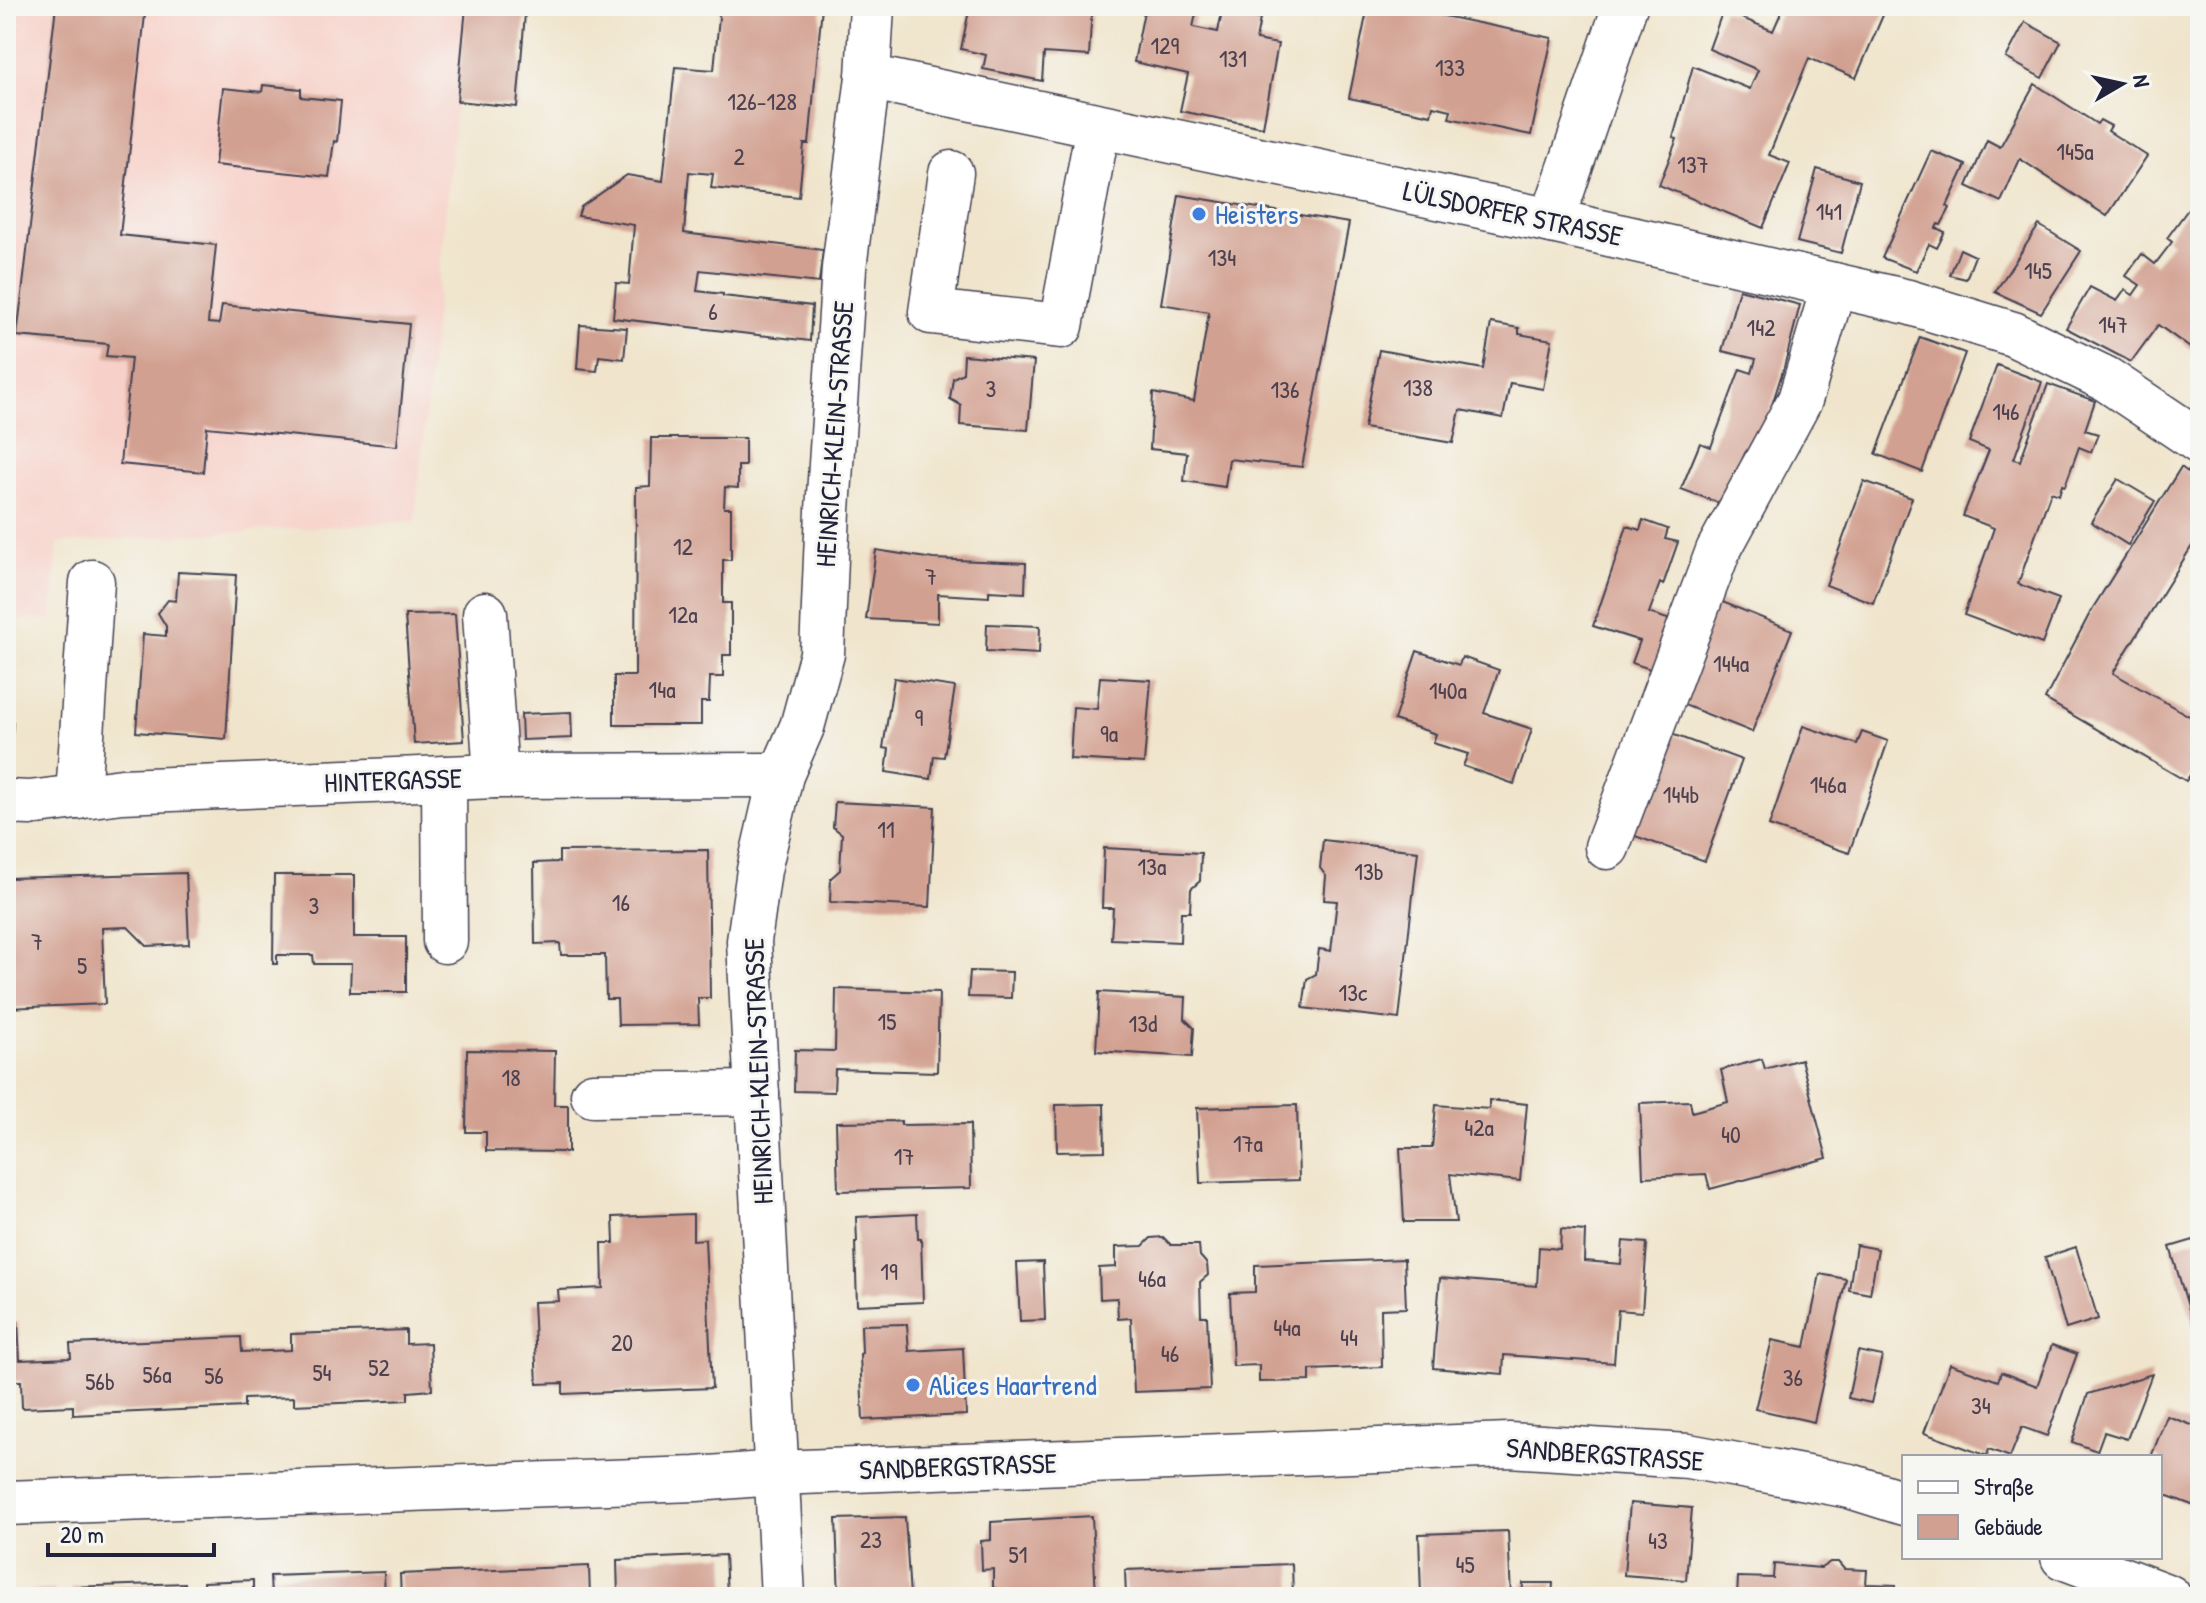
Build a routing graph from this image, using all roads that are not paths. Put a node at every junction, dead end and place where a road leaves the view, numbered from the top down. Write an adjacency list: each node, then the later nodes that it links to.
1 (872, 6): 3 (street)
2 (1625, 6): 6 (street)
3 (868, 77): 4 (street, LÜLSDORFER STRASSE); 11 (street, HEINRICH-KLEIN-STRASSE)
4 (1098, 126): 5 (street); 6 (street, LÜLSDORFER STRASSE)
5 (951, 173)
6 (1552, 221): 7 (street, LÜLSDORFER STRASSE)
7 (1834, 285): 8 (street, LÜLSDORFER STRASSE); 16 (street)
8 (2200, 442)
9 (92, 582): 14 (street)
10 (485, 614): 12 (street)
11 (781, 775): 12 (street, HINTERGASSE); 18 (street, HEINRICH-KLEIN-STRASSE)
12 (496, 776): 13 (street, HINTERGASSE)
13 (444, 778): 14 (street, HINTERGASSE); 17 (street)
14 (78, 797): 15 (street, HINTERGASSE)
15 (6, 802)
16 (1607, 847)
17 (445, 941)
18 (757, 1093): 19 (street); 20 (street, HEINRICH-KLEIN-STRASSE)
19 (593, 1095)
20 (776, 1473): 21 (street, SANDBERGSTRASSE); 22 (street, SANDBERGSTRASSE); 24 (street, HEINRICH-KLEIN-STRASSE)
21 (1902, 1502)
22 (6, 1503)
23 (2068, 1559): 25 (street)
24 (783, 1597)
25 (2169, 1597)

